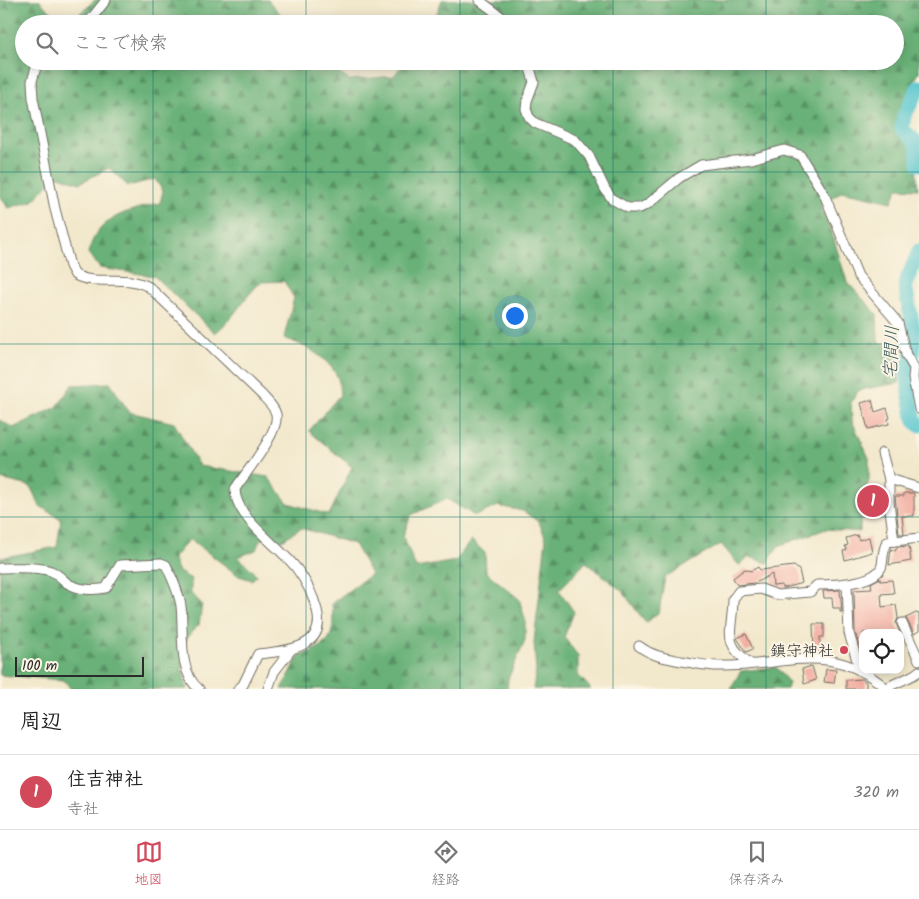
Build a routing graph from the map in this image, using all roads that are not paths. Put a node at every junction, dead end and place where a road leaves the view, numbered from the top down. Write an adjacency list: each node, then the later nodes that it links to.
1 (106, 0): 3 (street)
2 (479, 0): 4 (street)
3 (94, 15)
4 (499, 15)
5 (35, 70): 18 (street)
6 (531, 70): 7 (street)
7 (917, 368): 8 (street)
8 (919, 409)
9 (882, 453): 10 (street)
10 (889, 479): 11 (street); 13 (street)
11 (919, 488)
12 (919, 538): 13 (street)
13 (894, 541): 15 (street)
14 (0, 568): 25 (street)
15 (847, 584): 20 (street); 21 (street)
16 (902, 623): 19 (street)
17 (639, 646): 20 (street)
18 (291, 650): 26 (street); 27 (street)
19 (919, 660)
20 (751, 664): 22 (street)
21 (859, 667)
22 (859, 671)
23 (919, 671): 28 (street)
24 (864, 674): 28 (street)
25 (199, 689)
26 (238, 689)
27 (268, 689)
28 (887, 689)

